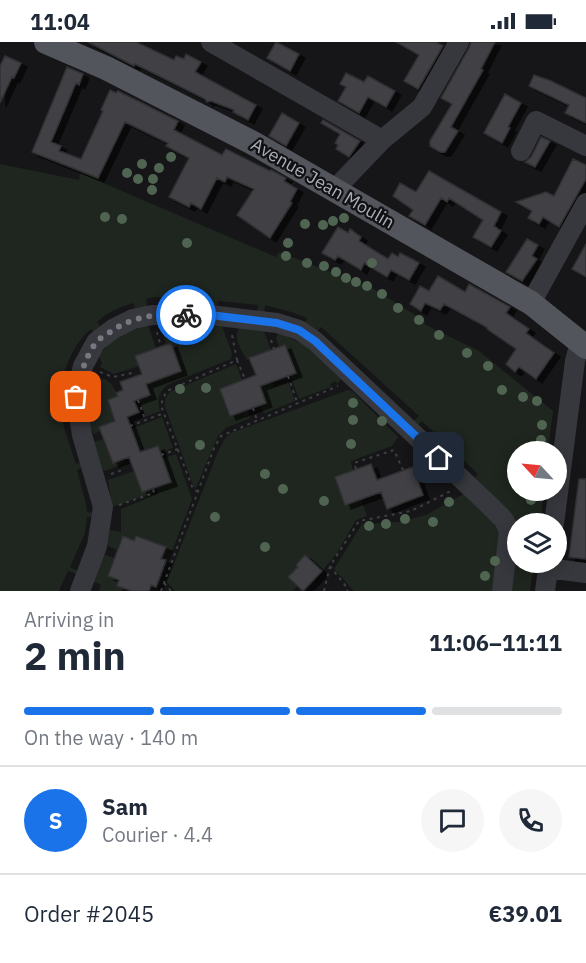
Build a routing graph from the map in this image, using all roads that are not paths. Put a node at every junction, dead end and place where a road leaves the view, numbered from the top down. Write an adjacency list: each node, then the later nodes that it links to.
1 (46, 42): 7 (main road, Avenue Jean Moulin)
2 (212, 42): 4 (street)
3 (459, 42): 4 (street)
4 (382, 140): 7 (street)
5 (586, 146): 6 (street)
6 (521, 151)
7 (335, 189): 9 (main road, Avenue Jean Moulin)
8 (586, 203): 9 (street)
9 (531, 303): 10 (main road, Avenue Jean Moulin)
10 (583, 345): 11 (street)
11 (555, 513)
12 (567, 569): 14 (street)
13 (547, 573): 17 (street)
14 (586, 573)
15 (80, 591): 16 (street)
16 (502, 591)
17 (545, 591)

